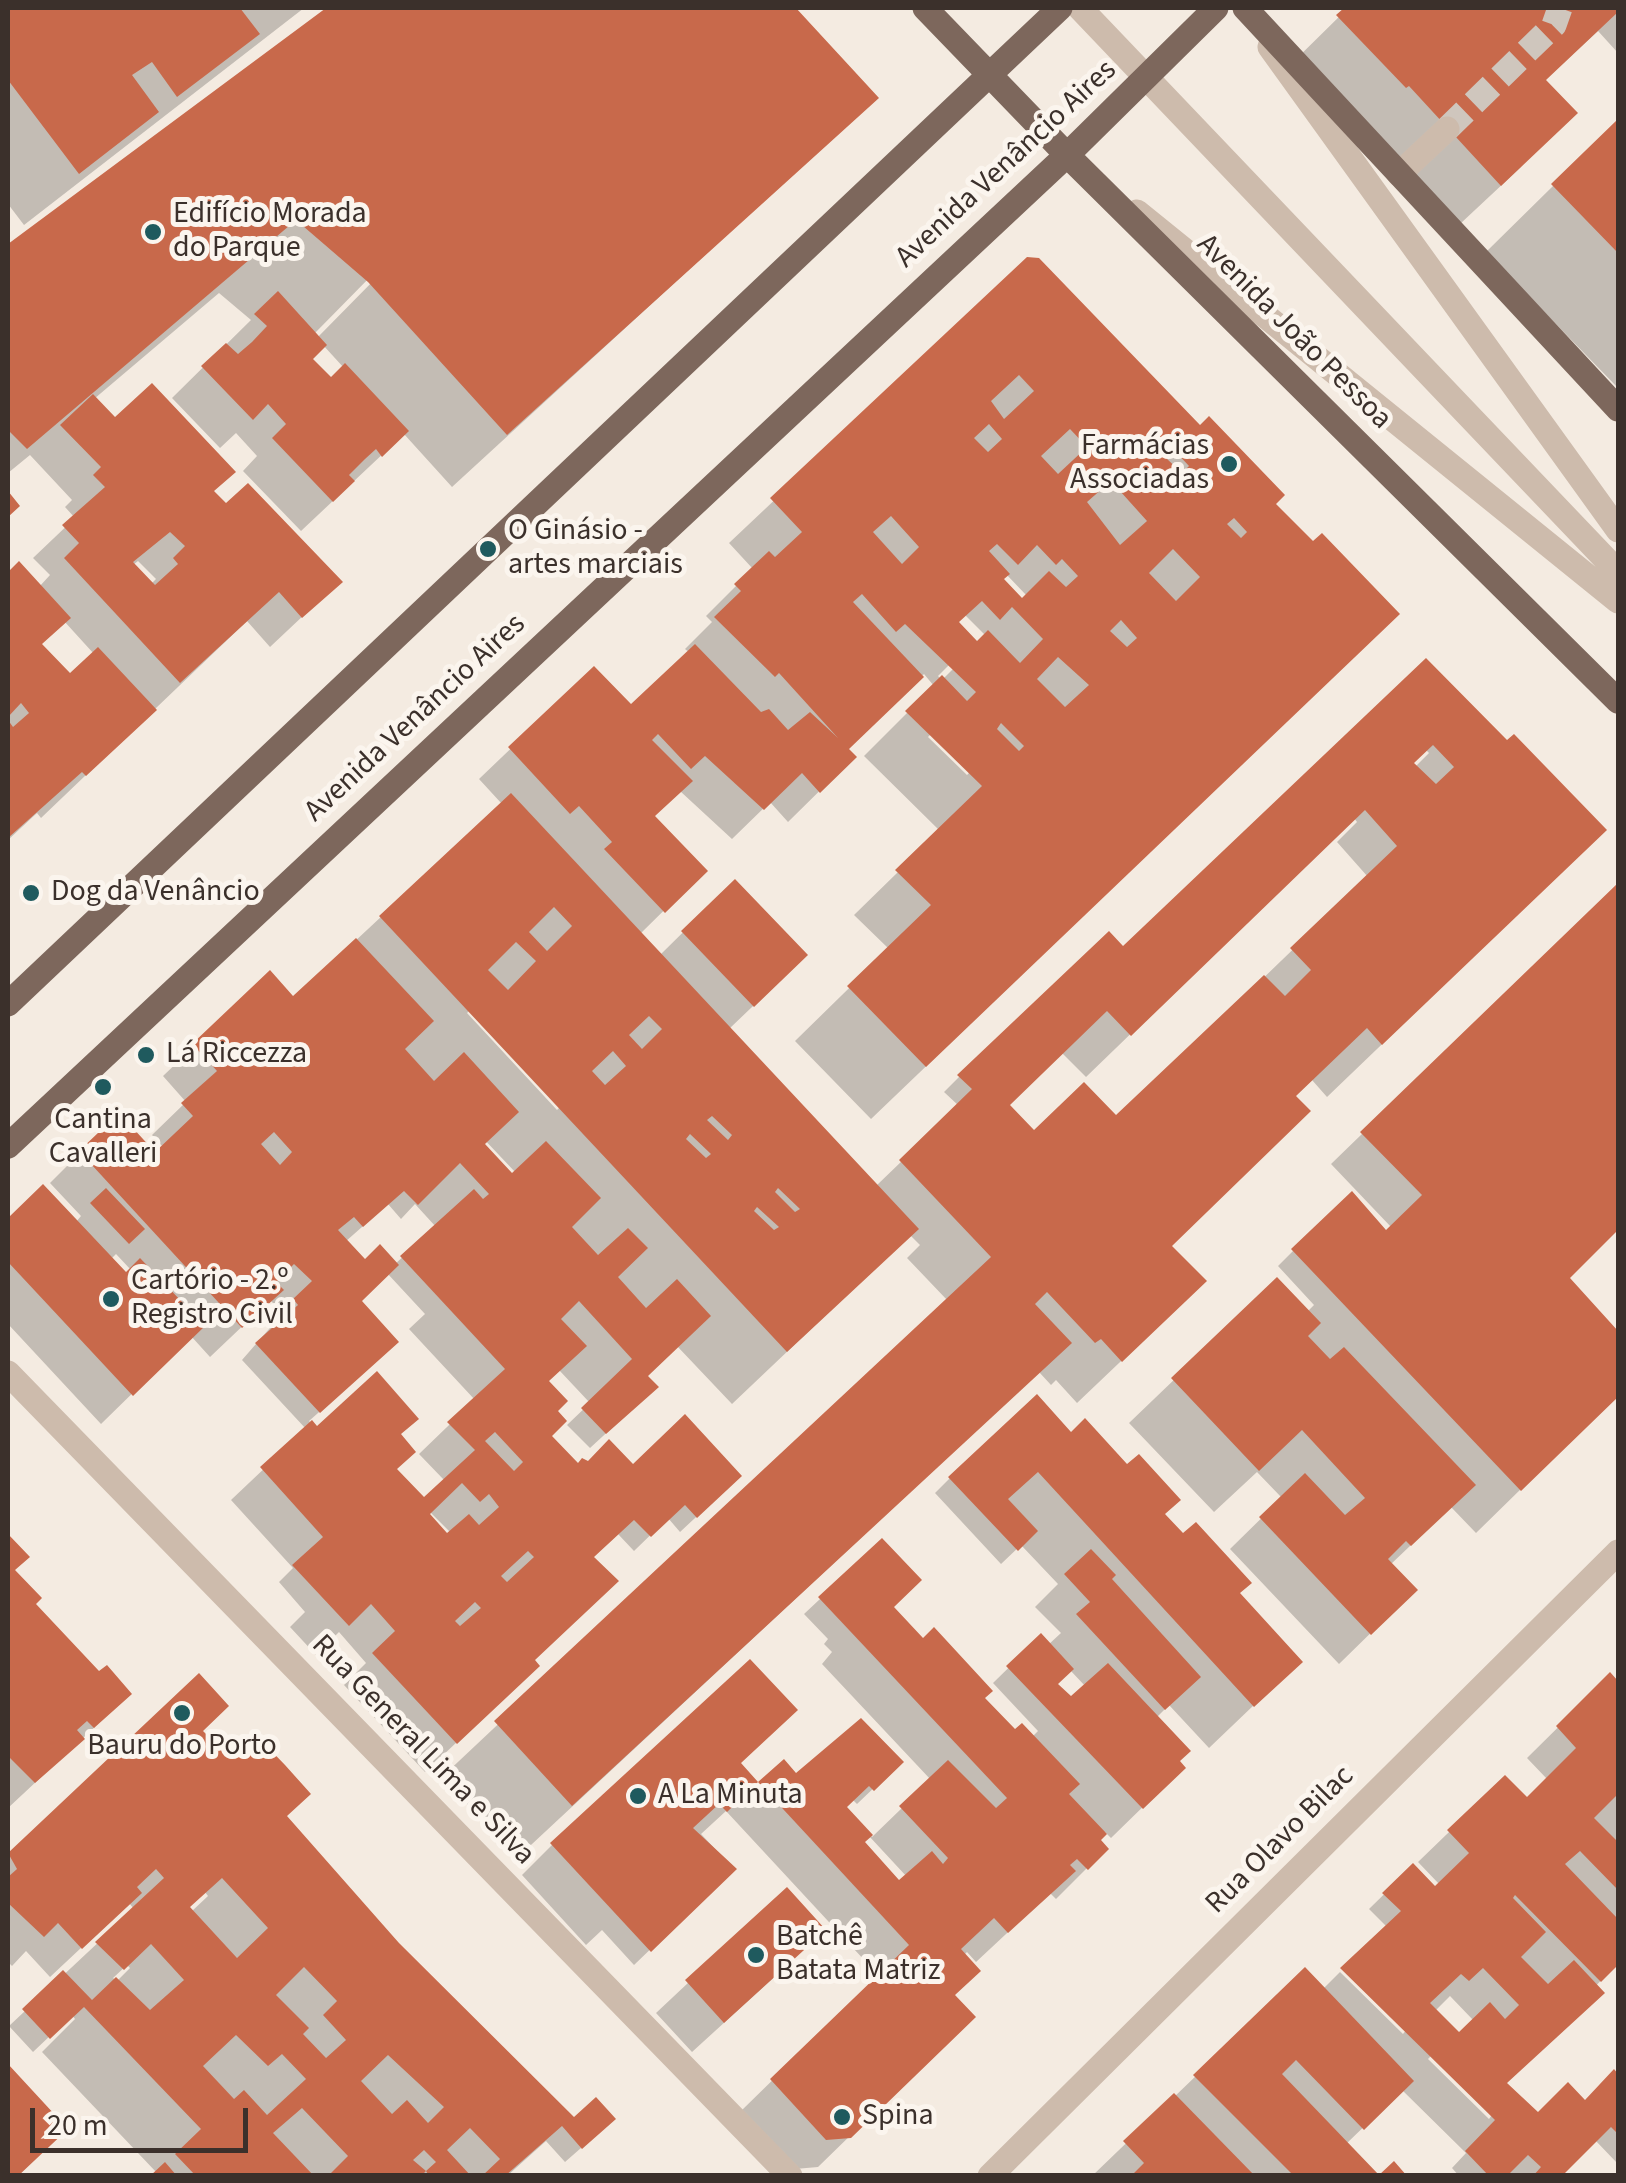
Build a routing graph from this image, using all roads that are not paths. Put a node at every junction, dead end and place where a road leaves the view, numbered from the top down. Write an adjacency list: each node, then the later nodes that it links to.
1 (925, 8): 6 (main road, Avenida João Pessoa)
2 (1060, 8): 6 (main road)
3 (1080, 8): 7 (street)
4 (1216, 8): 7 (main road, Avenida Venâncio Aires)
5 (1243, 8): 10 (main road); 12 (street)
6 (988, 73): 9 (main road, Avenida João Pessoa); 16 (main road)
7 (1147, 77): 9 (main road, Avenida Venâncio Aires); 13 (street)
8 (1447, 129): 10 (street)
9 (1068, 156): 14 (street); 15 (main road, Avenida João Pessoa); 17 (main road, Avenida Venâncio Aires)
10 (1398, 174): 11 (main road)
11 (1618, 409)
12 (1618, 530)
13 (1618, 572)
14 (1618, 601)
15 (1618, 702)
16 (8, 1004)
17 (8, 1146)
18 (8, 1372): 20 (street, Rua General Lima e Silva)
19 (1618, 1552): 21 (street, Rua Olavo Bilac)
20 (790, 2176)
21 (990, 2176)

